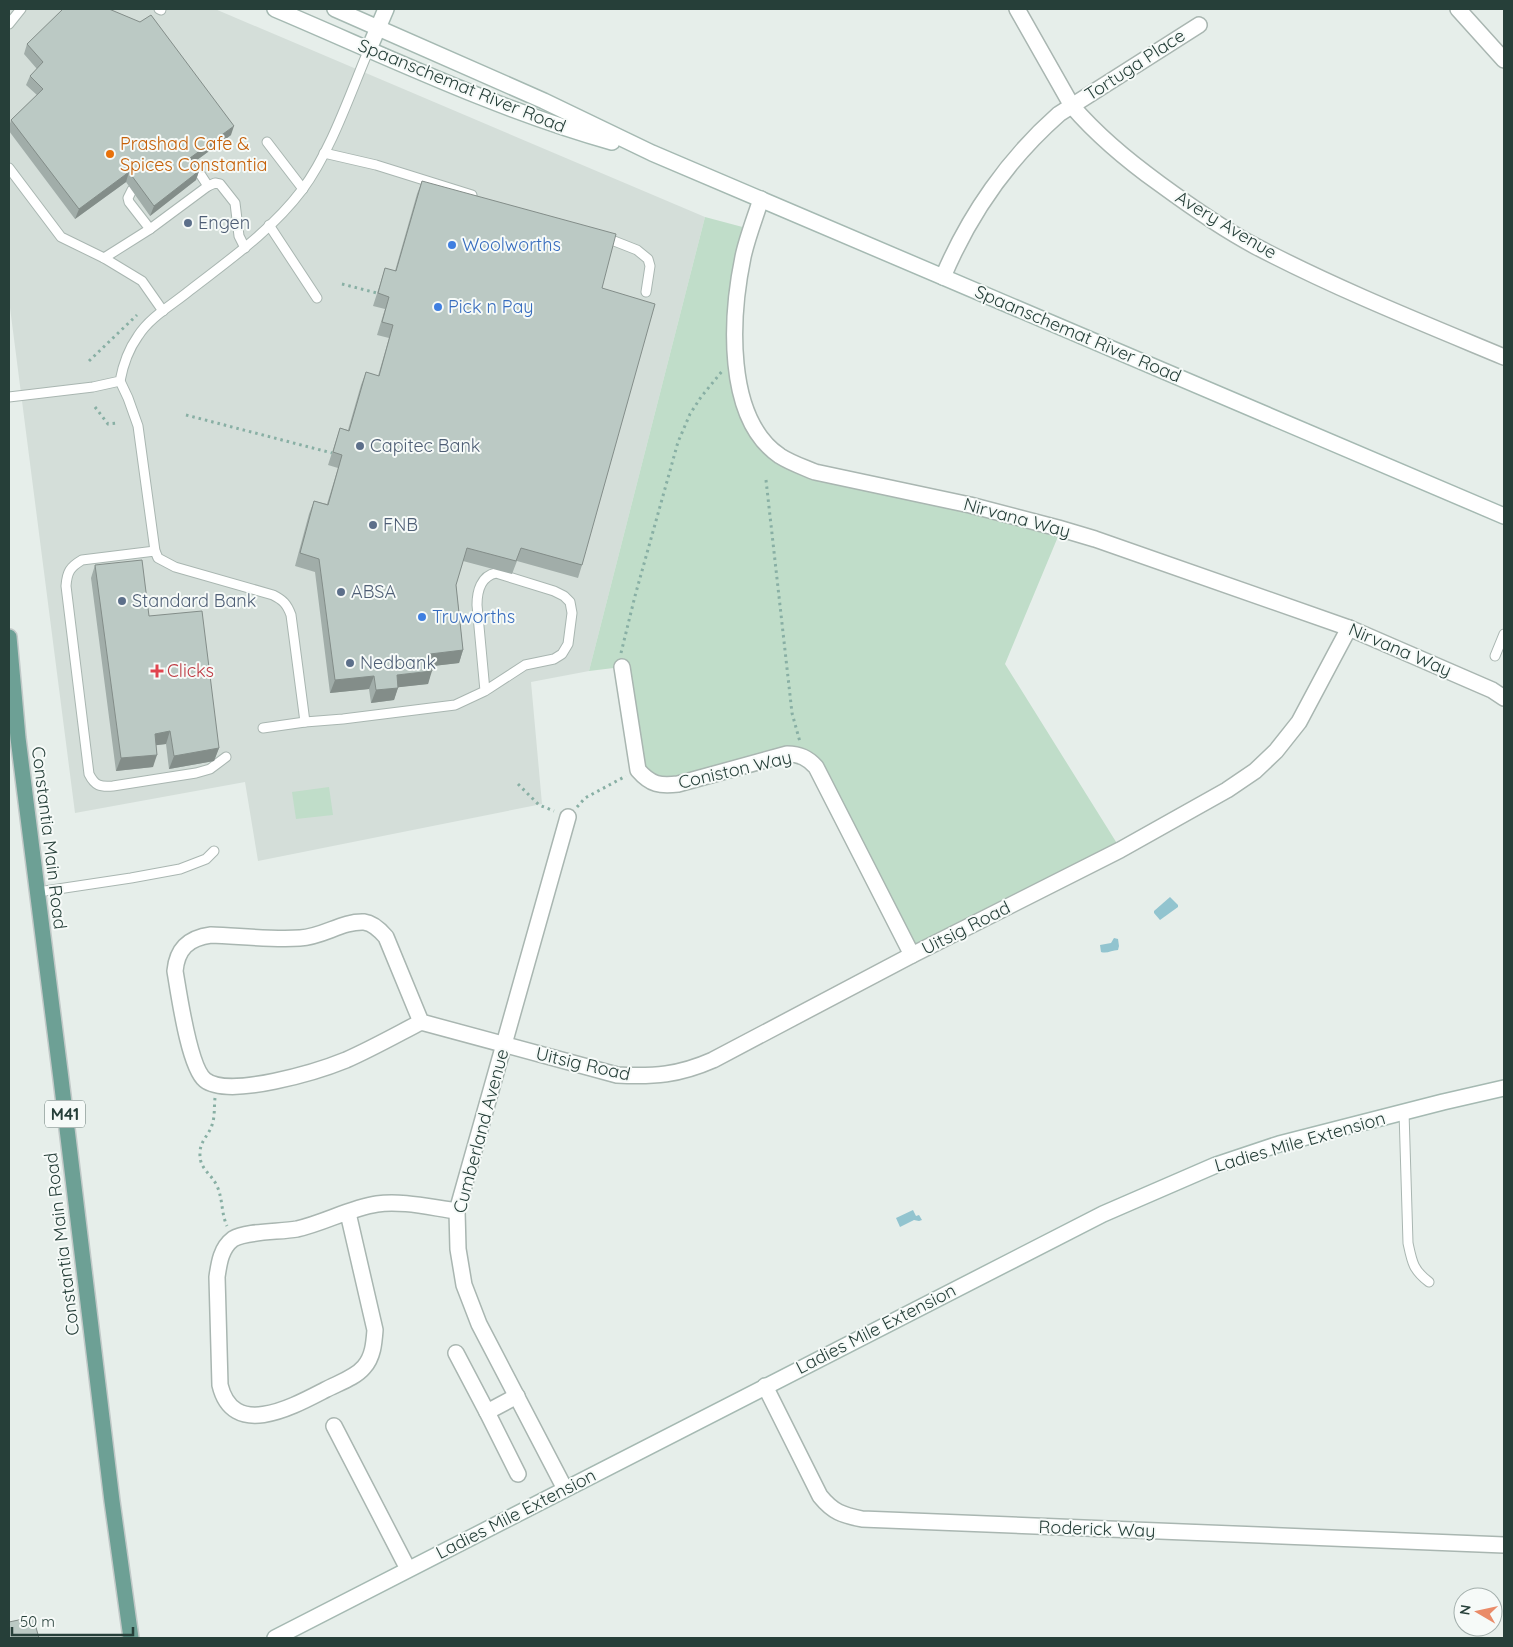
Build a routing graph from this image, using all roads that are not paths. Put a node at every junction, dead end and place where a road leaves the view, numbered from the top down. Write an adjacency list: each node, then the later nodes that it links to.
1 (21, 9): 7 (lane)
2 (275, 9): 10 (street, Spaanschemat River Road)
3 (335, 9): 9 (street, Spaanschemat River Road)
4 (386, 9): 9 (street)
5 (1017, 9): 12 (street, Avery Avenue)
6 (1458, 9): 11 (street)
7 (9, 24)
8 (1199, 25): 12 (street, Tortuga Place)
9 (378, 28): 10 (street); 15 (street, Spaanschemat River Road)
10 (369, 49): 14 (lane); 15 (street, Spaanschemat River Road)
11 (1504, 60)
12 (1072, 106): 28 (street, Tortuga Place); 32 (street, Avery Avenue)
13 (266, 142): 19 (lane)
14 (324, 153): 19 (lane); 21 (lane)
15 (652, 153): 22 (street, Spaanschemat River Road)
16 (193, 163): 18 (lane)
17 (9, 168): 27 (lane)
18 (208, 186): 24 (lane); 26 (lane)
19 (302, 189): 23 (lane)
20 (132, 190): 24 (lane)
21 (485, 199)
22 (761, 199): 28 (street, Spaanschemat River Road); 37 (street, Nirvana Way)
23 (269, 226): 26 (lane); 30 (lane)
24 (150, 229): 27 (lane)
25 (595, 234): 29 (lane)
26 (245, 248): 31 (lane)
27 (104, 258): 31 (lane)
28 (944, 277): 35 (street, Spaanschemat River Road)
29 (646, 292)
30 (317, 298)
31 (164, 311): 33 (lane)
32 (1504, 357)
33 (120, 382): 34 (lane); 36 (lane)
34 (9, 397)
35 (1504, 516)
36 (155, 551): 44 (lane); 46 (lane)
37 (1350, 628): 43 (street, Nirvana Way); 50 (street, Uitsig Road)
38 (1504, 634): 40 (lane)
39 (9, 637): 49 (main road, Constantia Main Road / M41)
40 (1495, 656)
41 (622, 667): 50 (street, Coniston Way)
42 (485, 691): 42 (lane); 44 (lane)
43 (1504, 698)
44 (305, 722): 45 (lane)
45 (263, 728)
46 (226, 757)
47 (568, 817): 52 (street, Cumberland Avenue)
48 (214, 851): 49 (lane)
49 (38, 892): 67 (main road, Constantia Main Road / M41)
50 (912, 955): 52 (street, Uitsig Road)
51 (421, 1022): 51 (street); 52 (street, Uitsig Road)
52 (504, 1044): 55 (street, Cumberland Avenue)
53 (1504, 1088): 54 (street, Ladies Mile Extension)
54 (1404, 1112): 57 (lane); 59 (street, Ladies Mile Extension)
55 (457, 1211): 56 (street); 60 (street, Cumberland Avenue)
56 (348, 1213): 56 (street)
57 (1429, 1282)
58 (456, 1353): 61 (street)
59 (765, 1386): 64 (street, Ladies Mile Extension); 65 (street, Roderick Way)
60 (517, 1396): 61 (street); 64 (street, Cumberland Avenue)
61 (487, 1412): 63 (street)
62 (334, 1426): 66 (street)
63 (518, 1474)
64 (565, 1489): 66 (street, Ladies Mile Extension)
65 (1504, 1545)
66 (408, 1569): 68 (street, Ladies Mile Extension)
67 (131, 1638)
68 (275, 1638)

